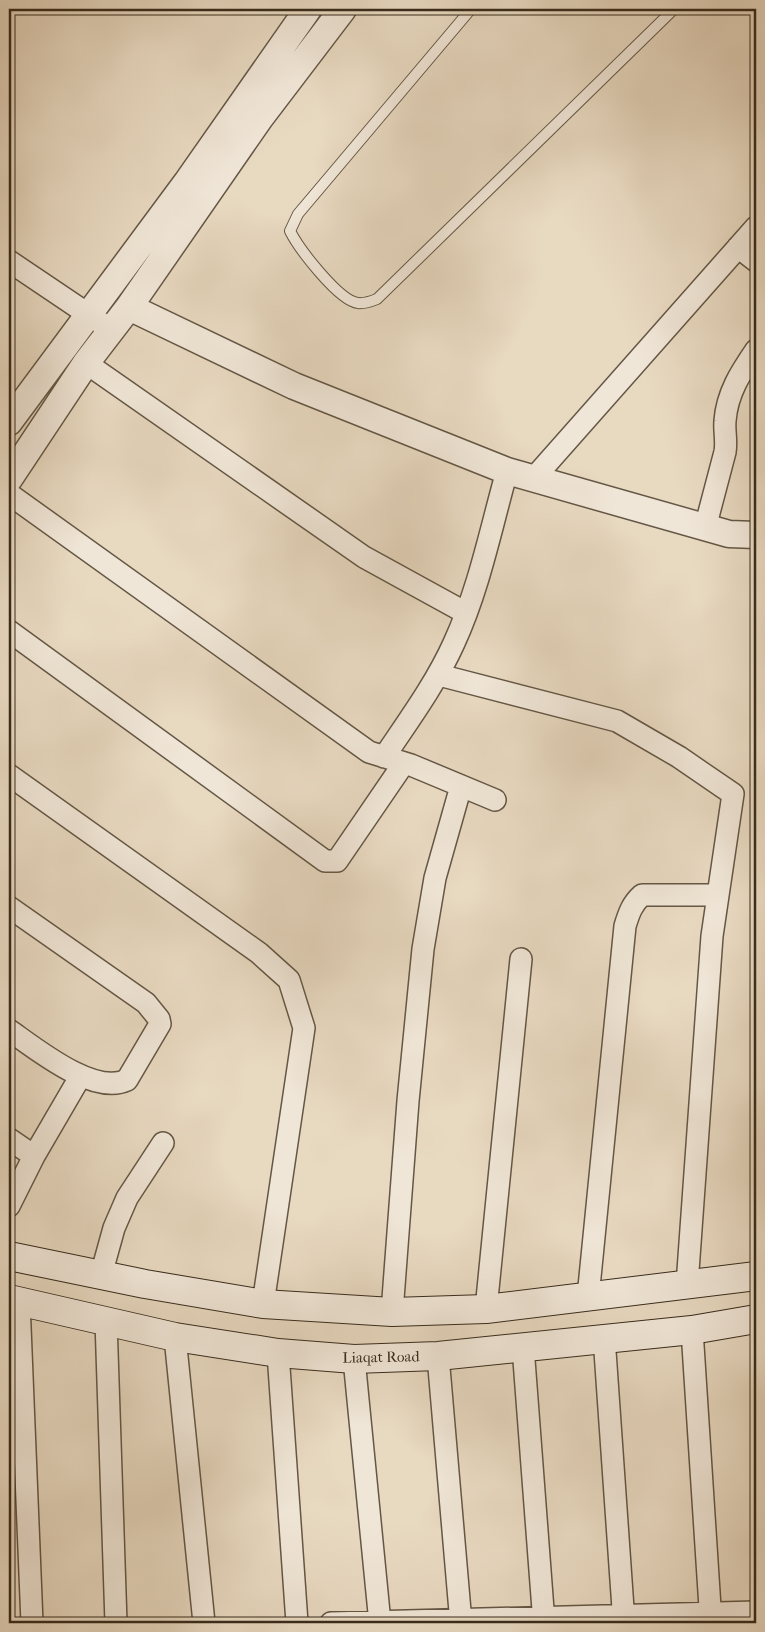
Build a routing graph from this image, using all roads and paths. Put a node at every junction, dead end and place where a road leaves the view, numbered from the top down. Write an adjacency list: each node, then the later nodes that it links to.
1 (308, 9): 10 (street)
2 (343, 9): 9 (street)
3 (472, 9): 4 (lane)
4 (674, 9)
5 (756, 227): 6 (street)
6 (738, 247): 8 (street); 17 (street)
7 (9, 261): 10 (street)
8 (756, 261)
9 (129, 306): 11 (street); 16 (street)
10 (89, 315): 11 (street); 14 (street)
11 (112, 330): 13 (street)
12 (756, 350): 20 (street)
13 (86, 363): 15 (street); 22 (street)
14 (10, 417): 15 (street)
15 (41, 433): 18 (street)
16 (507, 471): 17 (street); 22 (street)
17 (534, 478): 20 (street)
18 (9, 479)
19 (9, 494): 25 (street)
20 (705, 528): 21 (street)
21 (756, 534)
22 (466, 613): 24 (street)
23 (9, 631): 25 (street)
24 (439, 674): 25 (street); 29 (street)
25 (394, 760): 27 (street)
26 (9, 775): 44 (street)
27 (461, 786): 28 (street); 46 (street)
28 (495, 800)
29 (717, 895): 41 (street); 42 (street)
30 (9, 907): 33 (street)
31 (521, 959): 45 (street)
32 (9, 1030): 33 (street)
33 (80, 1077): 36 (street)
34 (9, 1139): 36 (street)
35 (163, 1143): 39 (street)
36 (34, 1156): 37 (street)
37 (9, 1206)
38 (9, 1256): 39 (main road)
39 (101, 1275): 44 (main road)
40 (756, 1276): 41 (main road)
41 (687, 1285): 42 (main road)
42 (588, 1297): 45 (main road)
43 (14, 1300): 48 (main road, Liaqat Road); 61 (street)
44 (263, 1304): 46 (main road)
45 (486, 1310): 46 (main road)
46 (392, 1312)
47 (756, 1319): 49 (main road, Liaqat Road)
48 (106, 1321): 50 (main road, Liaqat Road); 62 (street)
49 (692, 1330): 51 (main road, Liaqat Road); 57 (street)
50 (175, 1337): 53 (main road, Liaqat Road); 63 (street)
51 (604, 1337): 52 (main road, Liaqat Road); 58 (street)
52 (523, 1348): 54 (main road, Liaqat Road); 59 (street)
53 (278, 1353): 55 (main road, Liaqat Road); 64 (street)
54 (438, 1356): 55 (main road, Liaqat Road); 60 (street)
55 (354, 1359): 66 (street)
56 (756, 1612): 57 (street)
57 (711, 1618): 58 (street)
58 (624, 1619): 59 (street)
59 (545, 1621): 60 (street)
60 (461, 1622): 66 (street)
61 (32, 1623)
62 (116, 1623)
63 (204, 1623)
64 (297, 1623)
65 (332, 1623): 66 (street)
66 (380, 1623)

